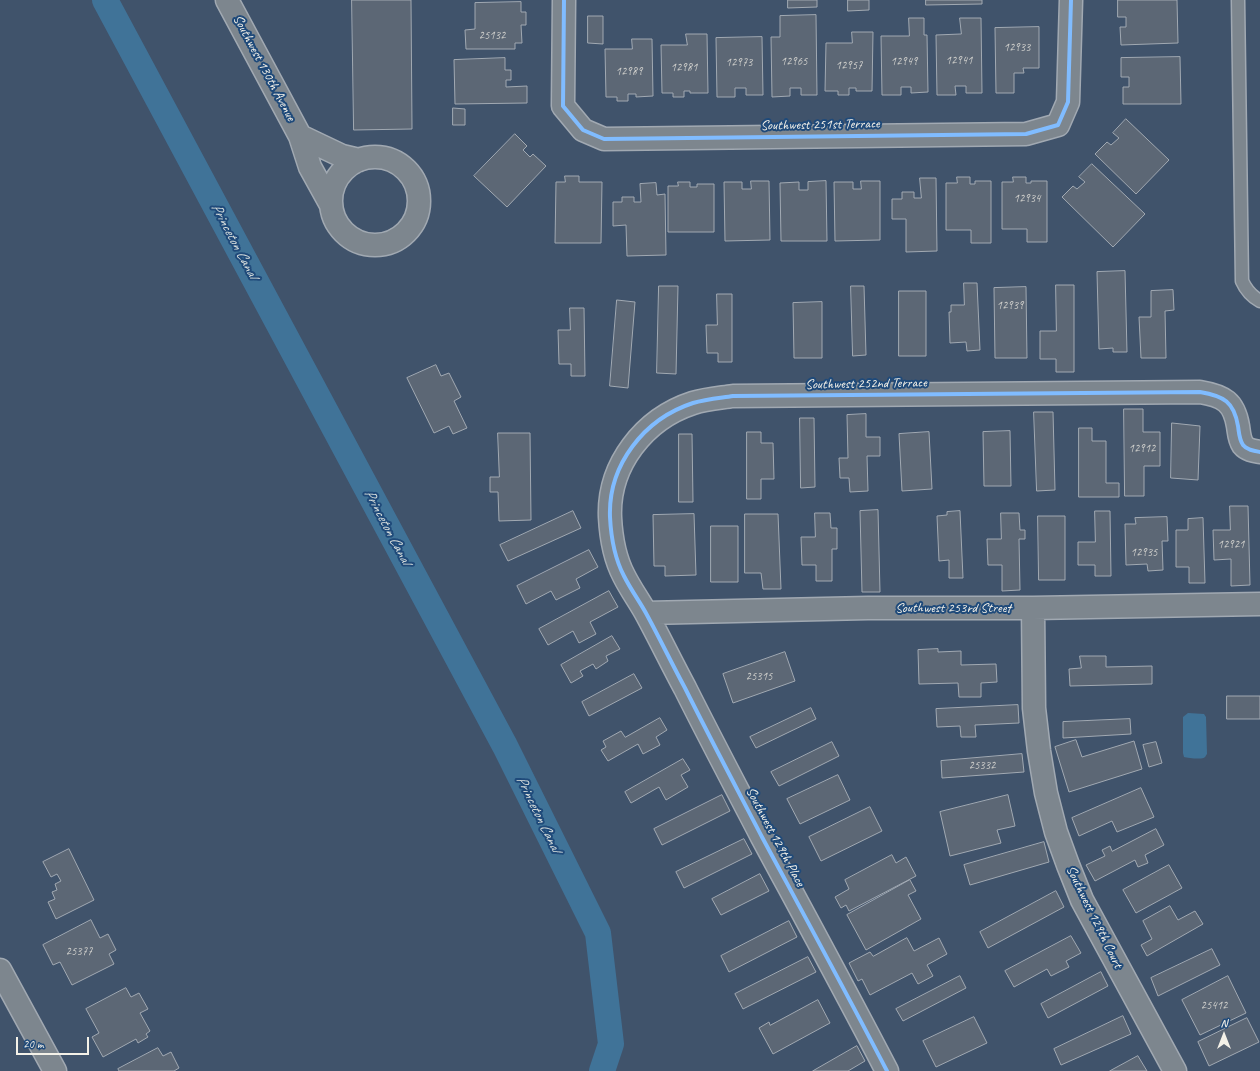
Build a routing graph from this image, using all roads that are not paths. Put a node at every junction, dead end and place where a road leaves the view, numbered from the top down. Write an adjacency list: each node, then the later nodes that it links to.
1 (227, 0): 5 (street, Southwest 130th Avenue)
2 (564, 0): 3 (street, Southwest 251st Terrace)
3 (1071, 0)
4 (1238, 0): 8 (lane)
5 (300, 136): 6 (street, Southwest 130th Avenue); 7 (street, Southwest 130th Avenue)
6 (359, 160): 7 (street); 7 (street)
7 (331, 205)
8 (1260, 301)
9 (1260, 452): 12 (street, Southwest 252nd Terrace)
10 (1260, 604): 11 (street, Southwest 253rd Street)
11 (1033, 608): 12 (street, Southwest 253rd Street); 16 (street, Southwest 129th Court)
12 (646, 613): 15 (street, Southwest 129th Place)
13 (0, 970): 14 (street)
14 (55, 1071)
15 (887, 1071)
16 (1175, 1071)

